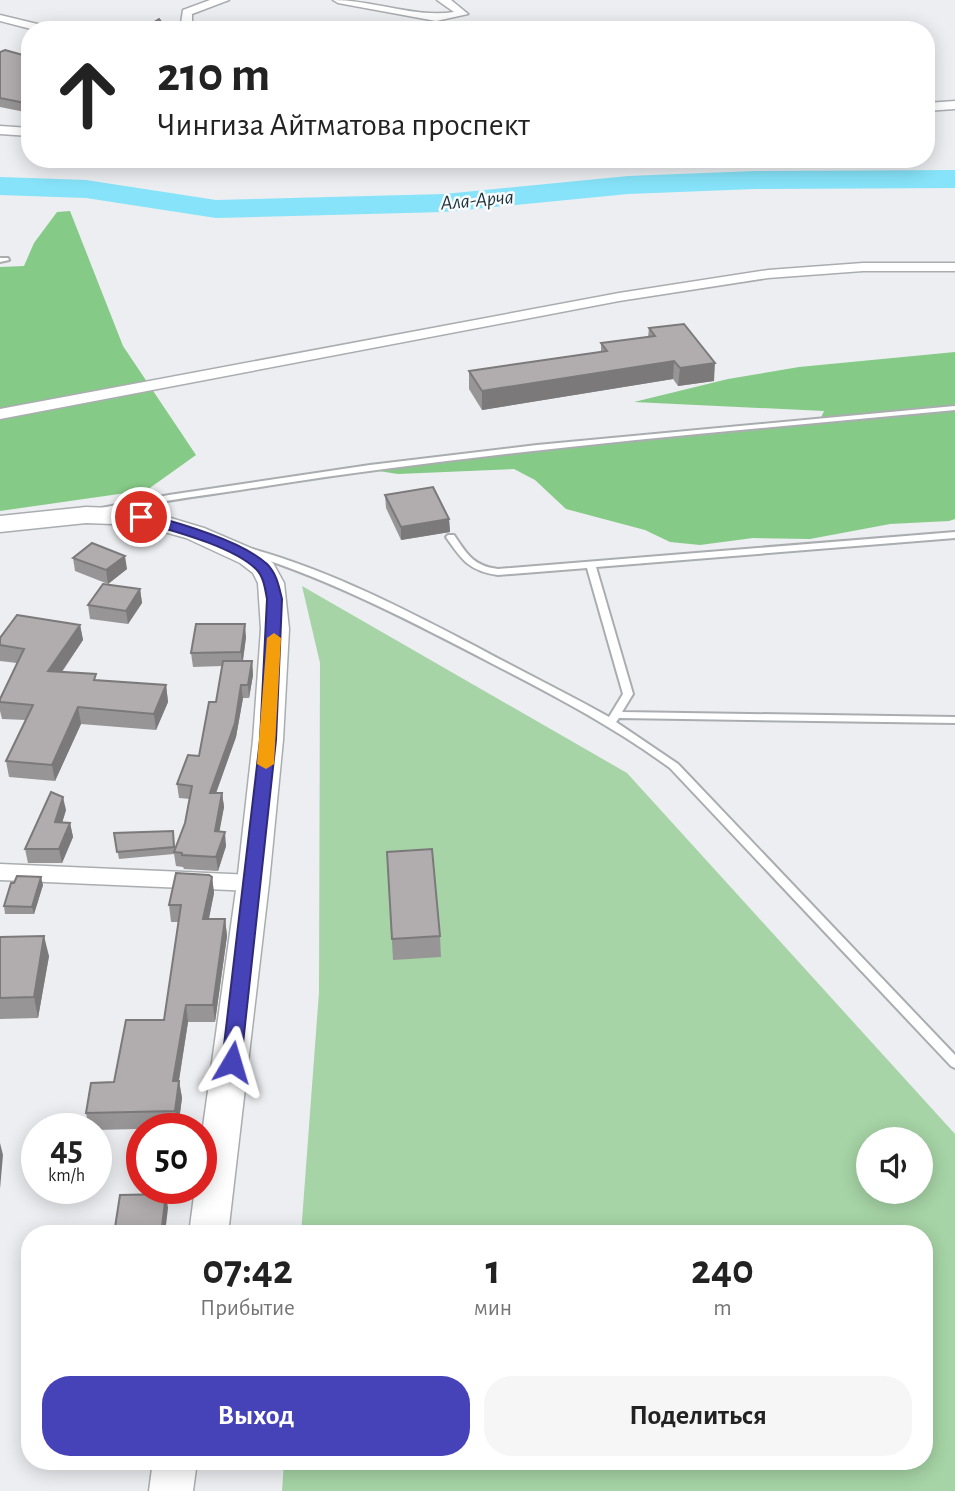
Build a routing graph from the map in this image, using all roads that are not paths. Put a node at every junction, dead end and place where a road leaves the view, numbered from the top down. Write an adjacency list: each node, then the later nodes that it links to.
1 (225, 0): 5 (street)
2 (338, 0): 3 (street)
3 (442, 0)
4 (0, 18): 6 (street)
5 (186, 21)
6 (21, 23)
7 (955, 105): 8 (street)
8 (935, 106)
9 (0, 130): 10 (street)
10 (21, 131)
11 (955, 267): 13 (street)
12 (955, 408): 14 (lane)
13 (0, 414)
14 (86, 514): 15 (main road); 18 (main road)
15 (0, 524)
16 (955, 535): 19 (lane)
17 (451, 537): 19 (lane)
18 (222, 544): 20 (lane); 23 (main road)
19 (592, 565): 20 (lane)
20 (614, 718): 21 (lane); 24 (lane)
21 (955, 720)
22 (0, 872): 23 (street)
23 (253, 883): 25 (main road)
24 (955, 1063)
25 (209, 1225)
26 (174, 1470): 27 (main road)
27 (170, 1491)

